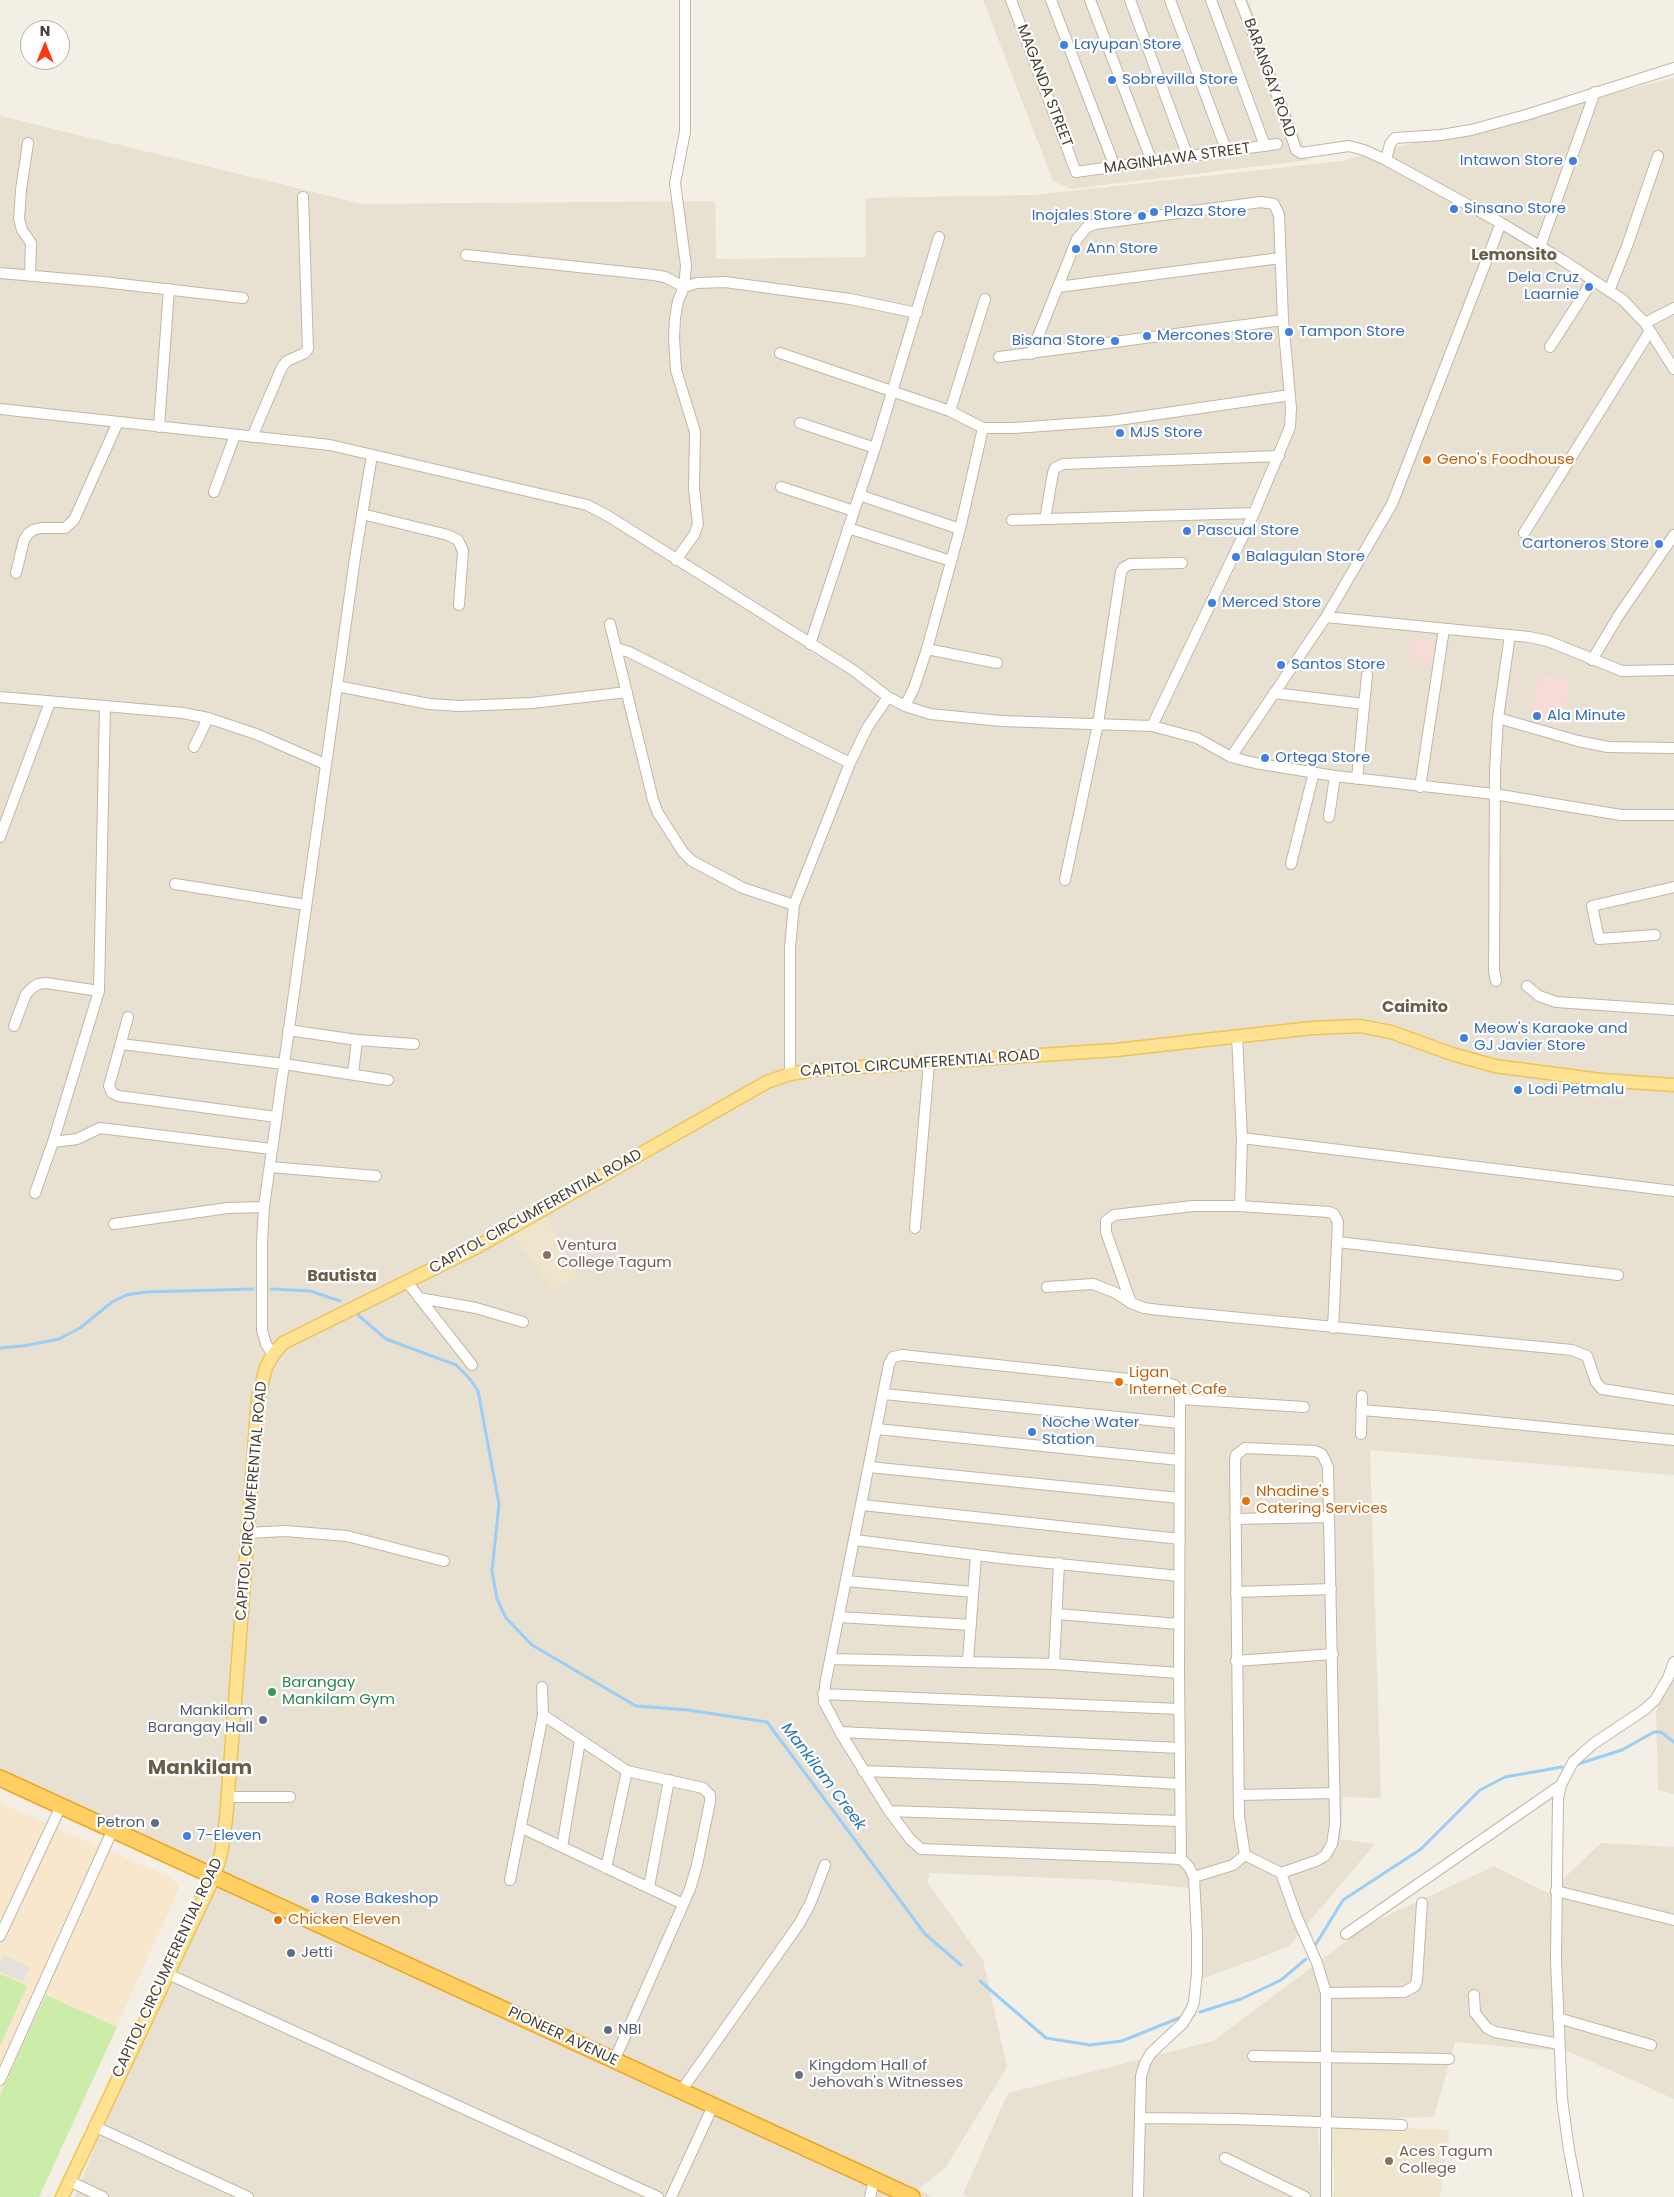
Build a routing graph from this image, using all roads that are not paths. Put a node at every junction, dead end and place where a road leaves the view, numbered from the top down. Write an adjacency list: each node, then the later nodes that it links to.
1 (685, 0): 30 (street)
2 (1011, 0): 20 (street, MAGANDA STREET)
3 (1051, 0): 19 (street)
4 (1090, 0): 18 (street)
5 (1130, 0): 16 (street)
6 (1170, 0): 14 (street)
7 (1210, 0): 13 (street)
8 (1240, 0): 17 (street, BARANGAY ROAD)
9 (1674, 68): 10 (street)
10 (1595, 92): 17 (street); 24 (street)
11 (28, 144): 28 (street)
12 (1277, 144): 13 (street, MAGINHAWA STREET)
13 (1265, 146): 14 (street, MAGINHAWA STREET)
14 (1227, 152): 16 (street, MAGINHAWA STREET)
15 (1658, 156): 33 (street)
16 (1188, 157): 18 (street, MAGINHAWA STREET)
17 (1386, 160): 22 (street, BARANGAY ROAD)
18 (1152, 162): 19 (street, MAGINHAWA STREET)
19 (1115, 167): 20 (street, MAGINHAWA STREET)
20 (1076, 172)
21 (303, 197): 54 (street)
22 (1501, 224): 24 (street, BARANGAY ROAD); 75 (street)
23 (939, 237): 37 (street)
24 (1540, 247): 29 (street, BARANGAY ROAD)
25 (466, 255): 30 (street)
26 (1280, 258): 31 (street); 31 (street); 38 (street)
27 (0, 273): 28 (street)
28 (30, 275): 32 (street)
29 (1593, 280): 33 (street, BARANGAY ROAD); 40 (street)
30 (684, 287): 37 (street); 70 (street)
31 (1058, 287): 42 (street)
32 (170, 289): 34 (street); 51 (street)
33 (1609, 290): 39 (street, BARANGAY ROAD)
34 (243, 298)
35 (985, 299): 48 (street)
36 (1674, 308): 39 (street)
37 (917, 313): 45 (street)
38 (1283, 320): 42 (street); 46 (street)
39 (1647, 327): 44 (street, BARANGAY ROAD); 68 (street)
40 (1550, 347)
41 (780, 352): 45 (street)
42 (1030, 354): 43 (street)
43 (999, 357)
44 (1674, 369)
45 (893, 390): 48 (street); 55 (street)
46 (1290, 395): 52 (street); 57 (street)
47 (0, 409): 49 (street)
48 (950, 411): 52 (street)
49 (118, 422): 51 (street); 73 (street)
50 (800, 423): 55 (street)
51 (159, 426): 53 (street)
52 (983, 428): 67 (street)
53 (235, 435): 54 (street); 59 (street)
54 (252, 437): 56 (street)
55 (875, 448): 60 (street)
56 (372, 455): 62 (street); 70 (street)
57 (1279, 456): 63 (street); 64 (street)
58 (781, 487): 61 (street)
59 (214, 492)
60 (859, 495): 61 (street); 67 (street)
61 (854, 511): 66 (street)
62 (362, 514): 74 (street); 86 (street)
63 (1254, 514): 64 (street); 98 (street)
64 (1045, 519): 65 (street)
65 (1012, 520)
66 (848, 528): 71 (street); 79 (street)
67 (960, 529): 71 (street)
68 (1524, 533)
69 (1674, 535): 82 (street)
70 (676, 560): 79 (street)
71 (951, 561): 81 (street)
72 (1182, 563): 97 (street)
73 (16, 573)
74 (459, 605)
75 (1326, 617): 77 (street); 88 (street)
76 (610, 624): 80 (street)
77 (1444, 629): 78 (street); 107 (street)
78 (1510, 635): 82 (street); 96 (street)
79 (810, 644): 89 (street)
80 (616, 648): 87 (street); 102 (street)
81 (927, 649): 83 (street); 94 (street)
82 (1592, 660): 84 (street)
83 (997, 663)
84 (1674, 670)
85 (1366, 675): 92 (street)
86 (337, 686): 87 (street); 103 (street)
87 (627, 692): 117 (street)
88 (1274, 693): 92 (street); 101 (street)
89 (888, 697): 94 (street); 102 (street)
90 (0, 698): 91 (street)
91 (50, 702): 93 (street); 111 (street)
92 (1364, 704): 106 (street)
93 (105, 706): 95 (street); 121 (street)
94 (905, 706): 97 (street)
95 (208, 718): 99 (street); 103 (street)
96 (1498, 718): 100 (street); 108 (street)
97 (1098, 724): 98 (street); 113 (street)
98 (1152, 726): 101 (street)
99 (194, 747)
100 (1674, 748)
101 (1231, 757): 104 (street)
102 (850, 763): 117 (street)
103 (325, 764): 116 (street)
104 (1314, 772): 105 (street); 112 (street)
105 (1335, 776): 106 (street); 110 (street)
106 (1357, 779): 107 (street)
107 (1420, 787): 108 (street)
108 (1494, 794): 109 (street); 119 (street)
109 (1674, 815)
110 (1329, 817)
111 (0, 838)
112 (1291, 864)
113 (1065, 880)
114 (175, 884): 116 (street)
115 (1674, 887): 118 (street)
116 (306, 905): 125 (street)
117 (794, 905): 133 (street)
118 (1655, 935)
119 (1496, 981)
120 (1527, 986): 122 (street)
121 (99, 991): 124 (street); 138 (street)
122 (1674, 1010)
123 (128, 1017): 128 (street)
124 (14, 1026)
125 (288, 1030): 127 (street); 131 (street)
126 (1237, 1036): 130 (main road, CAPITOL CIRCUMFERENTIAL ROAD); 135 (main road, CAPITOL CIRCUMFERENTIAL ROAD); 137 (street)
127 (357, 1040): 129 (street); 132 (street)
128 (121, 1044): 131 (street); 136 (street)
129 (414, 1044)
130 (929, 1063): 133 (main road, CAPITOL CIRCUMFERENTIAL ROAD); 147 (street)
131 (284, 1064): 132 (street); 136 (street)
132 (353, 1074): 134 (street)
133 (790, 1074): 150 (main road, CAPITOL CIRCUMFERENTIAL ROAD)
134 (388, 1080)
135 (1674, 1085)
136 (276, 1117): 139 (street)
137 (1242, 1138): 142 (street); 144 (street)
138 (53, 1142): 139 (street); 143 (street)
139 (271, 1149): 140 (street)
140 (270, 1167): 141 (street); 145 (street)
141 (376, 1176)
142 (1674, 1191)
143 (36, 1193)
144 (1240, 1206): 148 (street); 153 (street)
145 (264, 1208): 146 (street); 156 (street)
146 (114, 1224)
147 (914, 1228)
148 (1338, 1242): 149 (street); 155 (street)
149 (1618, 1275)
150 (407, 1282): 152 (street); 156 (main road, CAPITOL CIRCUMFERENTIAL ROAD)
151 (1047, 1287): 153 (street)
152 (419, 1298): 154 (street); 157 (street)
153 (1131, 1303): 155 (street)
154 (522, 1322)
155 (1333, 1328): 161 (street)
156 (273, 1355): 174 (main road, CAPITOL CIRCUMFERENTIAL ROAD)
157 (472, 1365)
158 (884, 1394): 160 (street); 164 (street); 165 (street)
159 (1362, 1396): 163 (street)
160 (1180, 1399): 162 (street); 164 (street)
161 (1674, 1400)
162 (1304, 1407)
163 (1362, 1410): 166 (street); 167 (street)
164 (1179, 1423): 168 (street)
165 (877, 1428): 168 (street); 169 (street)
166 (1361, 1434)
167 (1674, 1440)
168 (1179, 1460): 170 (street)
169 (869, 1467): 170 (street); 171 (street)
170 (1179, 1498): 175 (street)
171 (862, 1505): 175 (street); 176 (street)
172 (1329, 1517): 173 (street); 173 (street); 182 (street)
173 (1235, 1519): 184 (street)
174 (247, 1533): 178 (street); 211 (main road, CAPITOL CIRCUMFERENTIAL ROAD)
175 (1180, 1539): 180 (street)
176 (855, 1540): 177 (street); 181 (street)
177 (976, 1555): 179 (street); 183 (street)
178 (444, 1560)
179 (1059, 1563): 180 (street); 185 (street)
180 (1179, 1576): 187 (street)
181 (846, 1581): 183 (street); 186 (street)
182 (1331, 1588): 184 (street); 189 (street)
183 (973, 1592): 188 (street)
184 (1236, 1592): 192 (street)
185 (1057, 1614): 187 (street); 194 (street)
186 (839, 1618): 188 (street); 190 (street)
187 (1179, 1624): 195 (street)
188 (971, 1625): 191 (street)
189 (1333, 1654): 192 (street); 209 (street)
190 (831, 1659): 191 (street); 197 (street)
191 (968, 1661): 194 (street)
192 (1236, 1661): 210 (street)
193 (1674, 1662): 208 (street)
194 (1054, 1664): 195 (street)
195 (1179, 1673): 198 (street)
196 (542, 1687): 199 (street)
197 (823, 1694): 198 (street); 200 (street)
198 (1179, 1709): 202 (street)
199 (542, 1715): 201 (street); 216 (street)
200 (840, 1732): 202 (street); 204 (street)
201 (580, 1741): 203 (street); 218 (street)
202 (1180, 1748): 207 (street)
203 (628, 1771): 206 (street); 222 (street)
204 (863, 1771): 207 (street); 214 (street)
205 (0, 1778): 213 (highway, PIONEER AVENUE)
206 (669, 1780): 227 (street); 230 (street)
207 (1180, 1784): 215 (street)
208 (1561, 1785): 228 (street); 232 (street)
209 (1335, 1792): 210 (street); 223 (street)
210 (1238, 1795): 219 (street)
211 (228, 1797): 212 (street); 224 (main road, CAPITOL CIRCUMFERENTIAL ROAD)
212 (290, 1797)
213 (61, 1806): 217 (highway, PIONEER AVENUE); 233 (street)
214 (889, 1811): 215 (street); 220 (street)
215 (1180, 1821): 220 (street)
216 (522, 1828): 218 (street); 226 (street)
217 (113, 1829): 224 (highway, PIONEER AVENUE); 244 (street)
218 (562, 1847): 222 (street)
219 (1245, 1856): 223 (street); 225 (street)
220 (1181, 1859): 225 (street)
221 (825, 1865): 245 (street)
222 (606, 1868): 227 (street)
223 (1281, 1873): 235 (street)
224 (214, 1877): 234 (main road, CAPITOL CIRCUMFERENTIAL ROAD); 243 (highway, PIONEER AVENUE)
225 (1194, 1877): 247 (street)
226 (510, 1880)
227 (649, 1887): 230 (street)
228 (1556, 1891): 231 (street); 237 (street)
229 (1422, 1903): 235 (street)
230 (682, 1904): 243 (street)
231 (1674, 1920)
232 (1346, 1934)
233 (0, 1936)
234 (168, 1974): 250 (main road, CAPITOL CIRCUMFERENTIAL ROAD); 257 (street)
235 (1326, 1993): 241 (street)
236 (1474, 1995): 238 (street)
237 (1558, 2018): 238 (street); 239 (street)
238 (1559, 2044): 264 (street)
239 (1651, 2045)
240 (1253, 2056): 241 (street)
241 (1326, 2056): 242 (street); 248 (street)
242 (1449, 2059)
243 (614, 2061): 245 (highway, PIONEER AVENUE)
244 (0, 2080)
245 (681, 2091): 246 (highway, PIONEER AVENUE)
246 (713, 2106): 252 (highway, PIONEER AVENUE); 258 (street)
247 (1140, 2118): 248 (street); 261 (street)
248 (1325, 2122): 249 (street); 263 (street)
249 (1402, 2125)
250 (94, 2126): 253 (main road, CAPITOL CIRCUMFERENTIAL ROAD); 256 (street)
251 (1225, 2158): 262 (street)
252 (874, 2180): 259 (street); 260 (highway, PIONEER AVENUE)
253 (69, 2181): 254 (main road, CAPITOL CIRCUMFERENTIAL ROAD); 255 (street)
254 (62, 2197)
255 (103, 2197)
256 (248, 2197)
257 (658, 2197)
258 (671, 2197)
259 (870, 2197)
260 (912, 2197)
261 (1138, 2197)
262 (1304, 2197)
263 (1326, 2197)
264 (1578, 2197)

